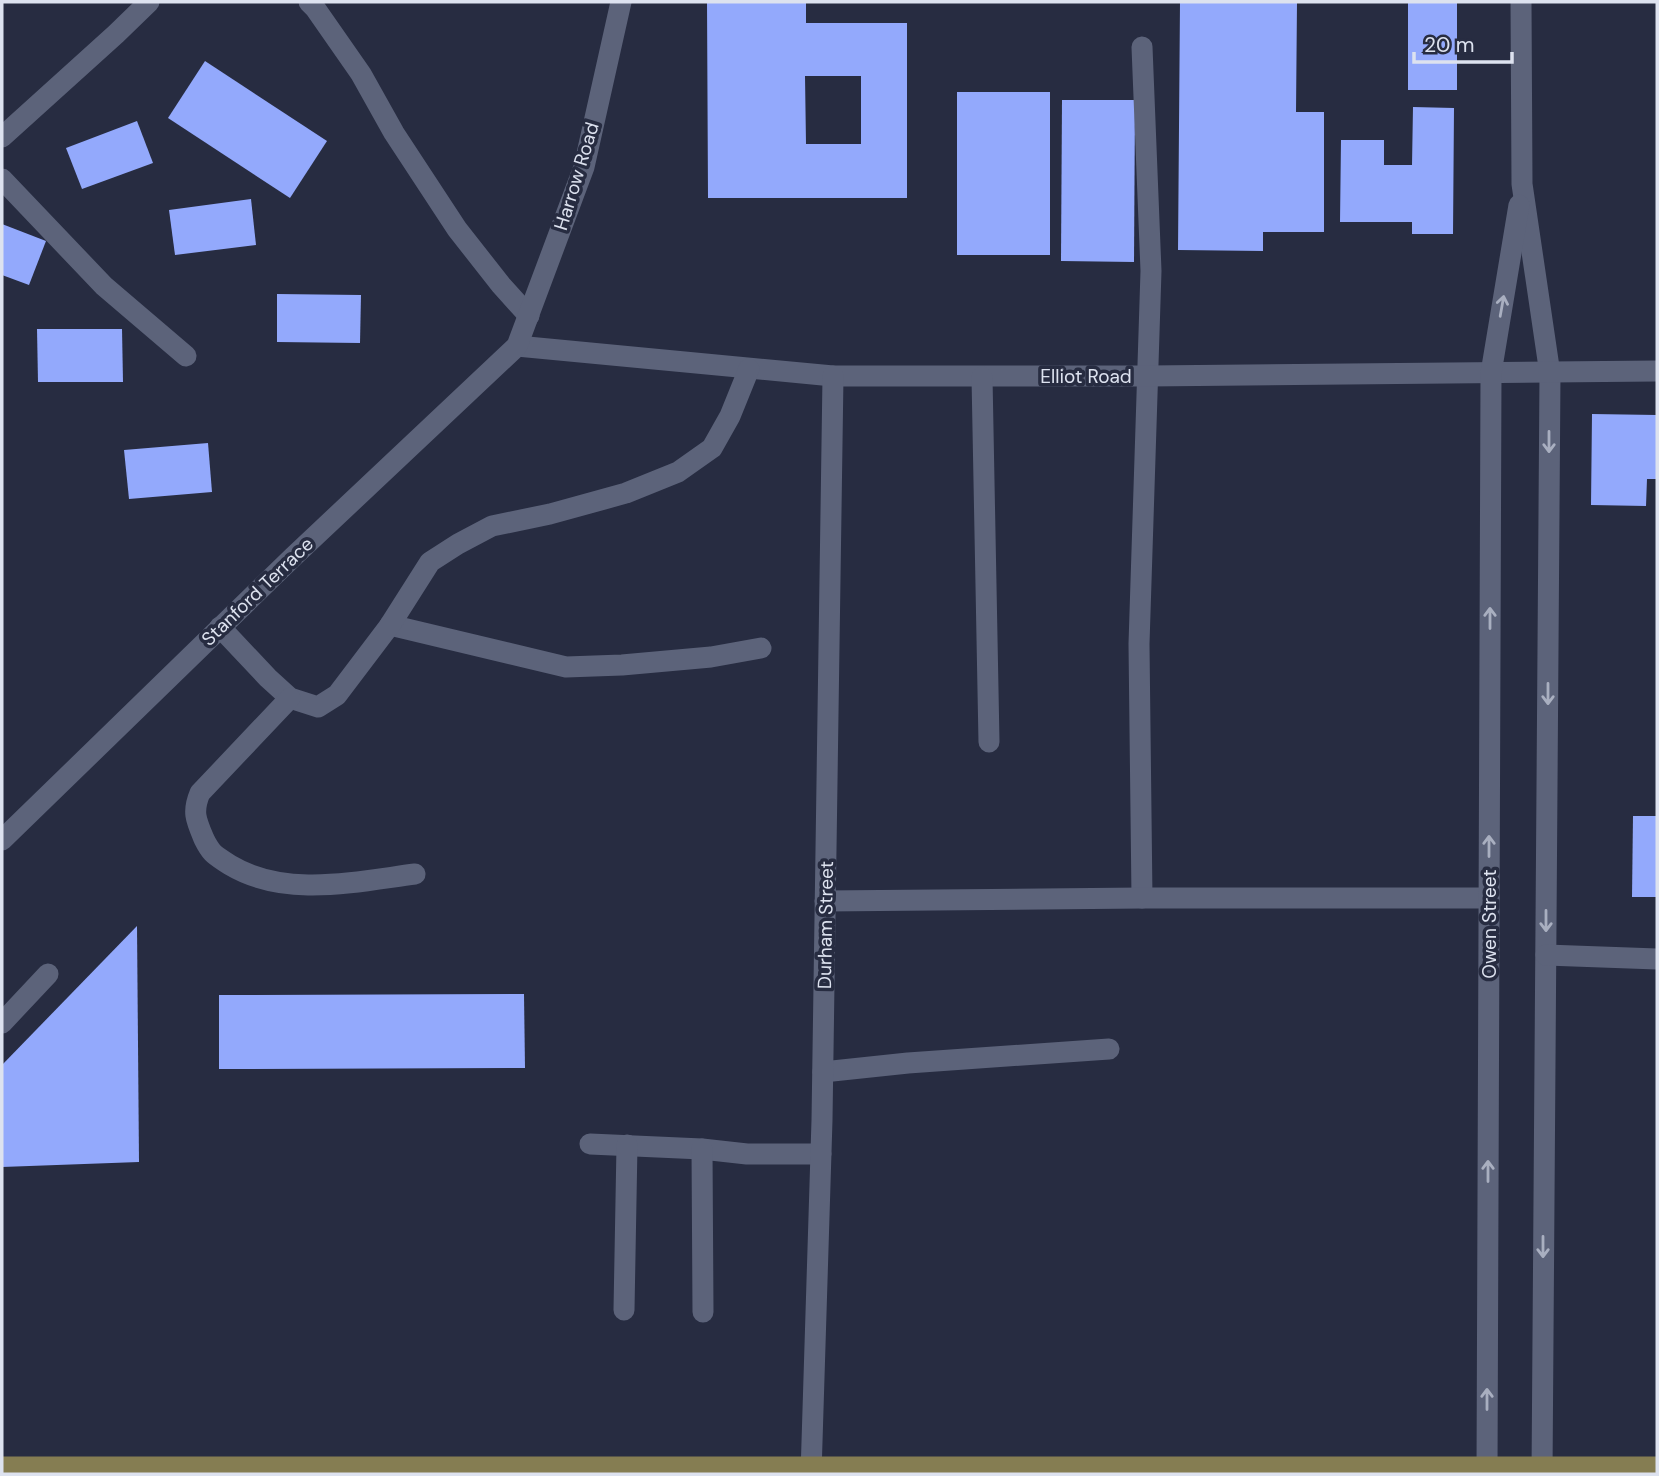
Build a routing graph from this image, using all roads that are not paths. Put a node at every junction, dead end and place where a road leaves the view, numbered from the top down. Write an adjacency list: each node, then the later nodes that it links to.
1 (149, 2): 6 (street)
2 (309, 2): 9 (street)
3 (621, 2): 9 (street, Harrow Road)
4 (1521, 2): 8 (street)
5 (1142, 47): 17 (street)
6 (2, 137)
7 (2, 179): 11 (street)
8 (1522, 184): 14 (street, Owen Street, one-way to 8); 15 (street)
9 (528, 316): 10 (street, Harrow Road)
10 (517, 346): 12 (street, Elliot Road); 20 (street, Stanford Terrace)
11 (186, 356)
12 (748, 369): 16 (street, Elliot Road); 19 (street)
13 (1657, 371): 15 (street, Elliot Road)
14 (1491, 373): 15 (street, Elliot Road); 17 (street, Elliot Road); 27 (street, Owen Street, one-way to 14)
15 (1550, 374): 29 (street, one-way to 29)
16 (833, 376): 18 (street, Elliot Road); 28 (street, Durham Street)
17 (1147, 376): 18 (street, Elliot Road); 26 (street)
18 (982, 377): 23 (street)
19 (390, 625): 21 (street); 22 (street)
20 (220, 627): 22 (street); 24 (street, Stanford Terrace)
21 (761, 648)
22 (290, 698): 25 (street)
23 (989, 742)
24 (2, 841)
25 (415, 874)
26 (1142, 898): 27 (street); 28 (street)
27 (1489, 898): 47 (street, Owen Street, one-way to 27)
28 (825, 901): 34 (street, Durham Street)
29 (1546, 955): 30 (street); 48 (street, one-way to 48)
30 (1657, 959)
31 (48, 974): 32 (street)
32 (2, 1023)
33 (1109, 1049): 34 (street)
34 (823, 1072): 38 (street, Durham Street)
35 (590, 1143): 36 (street)
36 (627, 1146): 37 (street); 39 (street)
37 (702, 1149): 38 (street); 40 (street)
38 (821, 1154): 46 (street, Durham Street)
39 (624, 1310)
40 (703, 1312)
41 (2, 1467): 43 (main road)
42 (1657, 1467): 48 (main road)
43 (121, 1471): 44 (main road)
44 (493, 1471): 45 (main road)
45 (688, 1471): 46 (main road)
46 (811, 1471): 47 (main road)
47 (1487, 1471): 48 (main road)
48 (1542, 1471)

